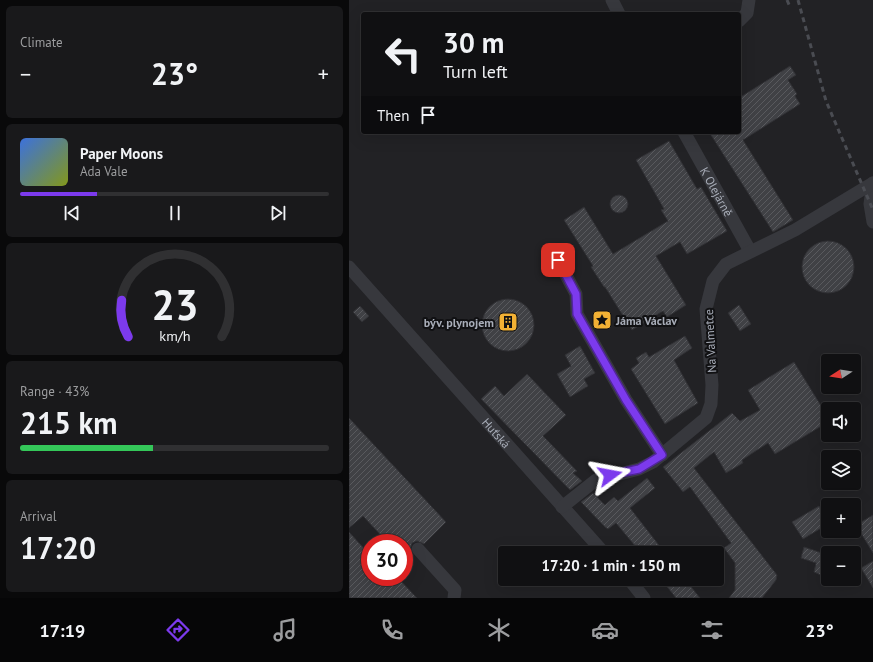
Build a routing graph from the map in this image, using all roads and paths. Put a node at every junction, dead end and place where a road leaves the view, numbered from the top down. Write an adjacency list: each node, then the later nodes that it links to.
1 (612, 0): 3 (street)
2 (749, 0): 4 (street)
3 (618, 12)
4 (741, 19)
5 (685, 134): 8 (street, K Olejárně)
6 (873, 183): 7 (street); 8 (street, Na Valmetce)
7 (873, 222)
8 (750, 251): 11 (street, Na Valmetce)
9 (558, 260): 11 (street)
10 (349, 267): 12 (street, Huťská)
11 (662, 455): 12 (street, Na Valmetce)
12 (562, 507): 13 (street, Huťská)
13 (598, 546)
14 (418, 549): 16 (street)
15 (635, 586): 17 (street)
16 (454, 598)
17 (644, 598)

